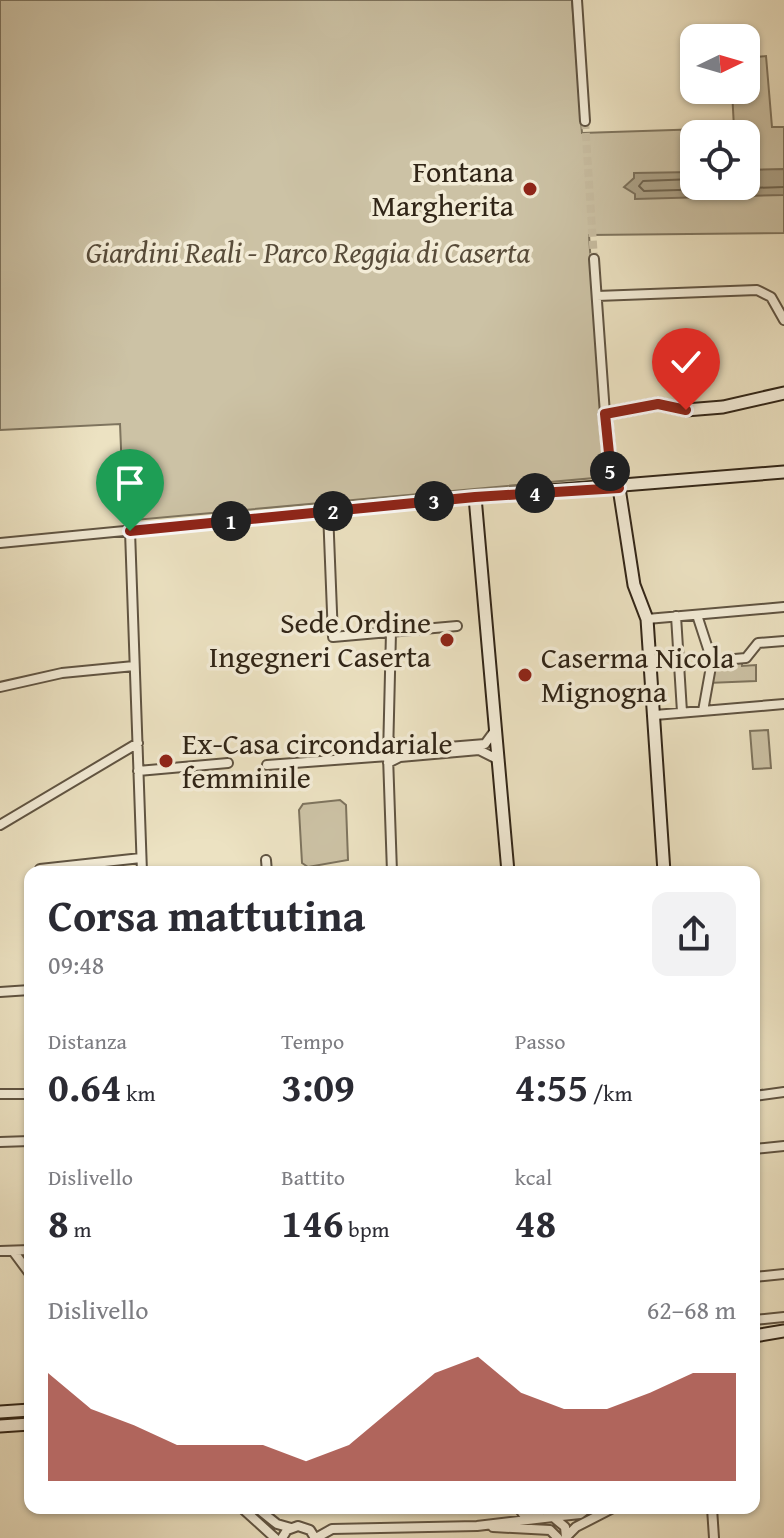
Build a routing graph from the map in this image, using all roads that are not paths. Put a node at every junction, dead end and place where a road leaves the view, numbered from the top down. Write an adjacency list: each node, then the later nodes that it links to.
1 (577, 0): 2 (street)
2 (585, 121)
3 (594, 259): 4 (street)
4 (597, 296): 5 (street); 7 (street)
5 (784, 320)
6 (784, 393): 7 (street)
7 (605, 414): 9 (street)
8 (784, 472): 9 (street)
9 (619, 488): 10 (street); 17 (street)
10 (475, 497): 11 (street); 28 (street)
11 (328, 511): 12 (street); 19 (street)
12 (130, 531): 13 (street); 22 (street)
13 (0, 543)
14 (784, 607): 15 (street)
15 (697, 615): 16 (street); 21 (street)
16 (676, 616): 17 (street); 26 (street)
17 (647, 619): 27 (street)
18 (457, 626): 19 (street)
19 (391, 632): 29 (street)
20 (784, 641): 21 (street)
21 (712, 661): 25 (street)
22 (134, 666): 23 (street); 30 (street)
23 (0, 687)
24 (784, 704): 25 (street)
25 (703, 711): 26 (street)
26 (682, 712): 27 (street)
27 (655, 715): 44 (street)
28 (497, 728): 29 (street); 32 (street)
29 (388, 738): 31 (street)
30 (138, 743): 35 (street); 36 (street)
31 (388, 760): 32 (street); 34 (street); 42 (street)
32 (500, 760): 43 (street)
33 (228, 763): 35 (street)
34 (267, 765)
35 (138, 771): 37 (street)
36 (0, 825)
37 (141, 858): 39 (street); 40 (street)
38 (266, 860): 41 (street)
39 (68, 866)
40 (142, 866)
41 (266, 866)
42 (392, 866)
43 (508, 866)
44 (664, 866)
45 (24, 990): 46 (street)
46 (0, 992)
47 (784, 1092): 50 (street)
48 (0, 1094): 49 (street)
49 (24, 1094)
50 (760, 1095)
51 (24, 1141): 52 (street)
52 (0, 1142)
53 (784, 1146): 54 (street)
54 (760, 1148)
55 (24, 1250): 57 (street)
56 (0, 1251): 57 (street)
57 (13, 1251): 58 (street)
58 (24, 1266)
59 (784, 1274): 60 (street)
60 (760, 1276)
61 (784, 1317): 62 (street)
62 (760, 1319)
63 (784, 1331): 64 (street)
64 (760, 1335)
65 (24, 1410): 66 (street)
66 (0, 1412)
67 (24, 1424): 68 (street)
68 (0, 1426)
69 (249, 1514): 80 (street)
70 (264, 1514): 79 (street)
71 (526, 1514): 76 (street)
72 (580, 1514): 76 (street)
73 (601, 1514): 84 (street)
74 (708, 1514): 78 (street)
75 (712, 1514): 78 (street)
76 (553, 1517): 77 (street); 84 (street)
77 (477, 1526): 82 (street); 83 (street)
78 (713, 1527): 85 (street)
79 (291, 1528): 81 (street); 82 (street)
80 (275, 1538)
81 (282, 1538)
82 (315, 1538)
83 (558, 1538)
84 (566, 1538)
85 (714, 1538)

